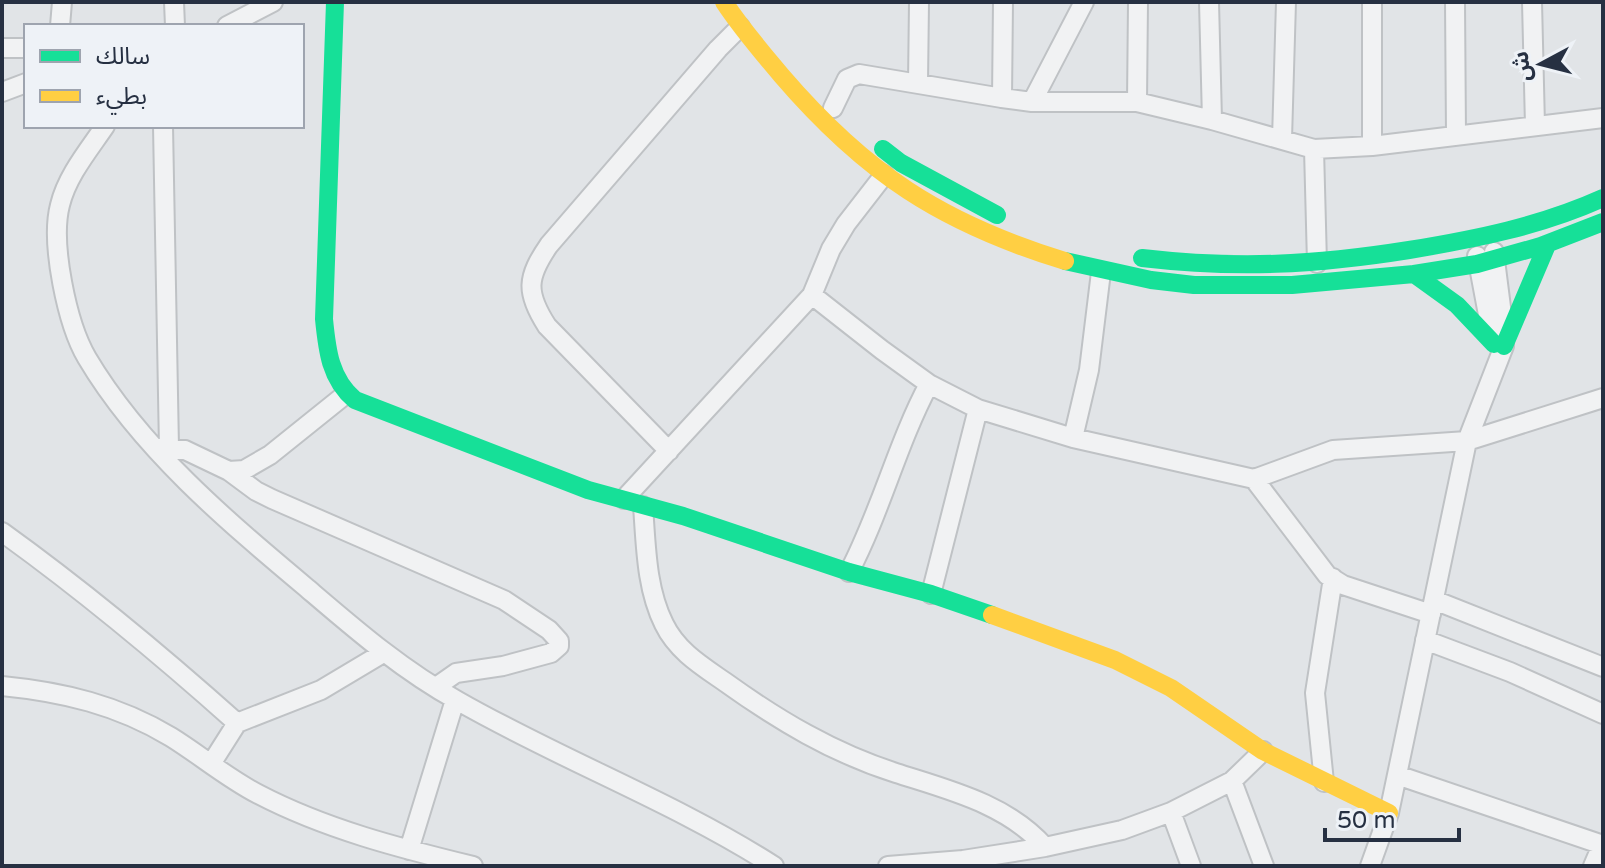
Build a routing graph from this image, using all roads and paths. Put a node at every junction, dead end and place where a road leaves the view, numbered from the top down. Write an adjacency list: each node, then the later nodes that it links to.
1 (62, 2): 16 (street)
2 (174, 2): 17 (street)
3 (273, 2): 18 (street)
4 (335, 2): 52 (main road)
5 (724, 2): 19 (main road)
6 (746, 2): 28 (main road)
7 (919, 2): 22 (street)
8 (1003, 2): 25 (street)
9 (1084, 2): 26 (street)
10 (1138, 2): 27 (street)
11 (1209, 2): 30 (street)
12 (1286, 2): 35 (street)
13 (1372, 2): 36 (street)
14 (1455, 2): 34 (street)
15 (1532, 2): 31 (street)
16 (60, 24)
17 (175, 24)
18 (231, 24)
19 (740, 27): 38 (main road); 58 (street)
20 (2, 48): 21 (street)
21 (24, 48)
22 (918, 83): 25 (street); 28 (street)
23 (24, 84): 24 (street)
24 (2, 92)
25 (1002, 98): 26 (street)
26 (1032, 102): 27 (street)
27 (1137, 102): 30 (street)
28 (833, 108): 40 (main road)
29 (1603, 118): 31 (street)
30 (1212, 120): 35 (street)
31 (1535, 126): 34 (street)
32 (104, 128): 57 (street)
33 (163, 128): 57 (street)
34 (1456, 135): 36 (street)
35 (1282, 139): 37 (street)
36 (1372, 146): 37 (street)
37 (1314, 149): 46 (street)
38 (884, 175): 47 (main road); 49 (street)
39 (1603, 198): 42 (main road)
40 (1012, 221)
41 (1603, 222): 44 (main road)
42 (1482, 237): 45 (street); 46 (main road)
43 (1073, 244): 46 (main road)
44 (1547, 245): 45 (main road); 50 (main road)
45 (1487, 261): 48 (main road); 50 (street)
46 (1317, 263)
47 (1101, 272): 48 (main road); 55 (street)
48 (1414, 274): 50 (main road)
49 (812, 295): 51 (street); 58 (street)
50 (1499, 349): 56 (street)
51 (929, 384): 54 (street); 64 (street)
52 (346, 394): 59 (street); 61 (main road)
53 (1603, 398): 56 (street)
54 (978, 409): 55 (street); 66 (street)
55 (1073, 438): 60 (street)
56 (1467, 441): 60 (street); 67 (street)
57 (162, 448): 59 (street); 69 (street)
58 (669, 451): 61 (street)
59 (229, 471): 72 (street)
60 (1254, 479): 65 (street)
61 (624, 499): 62 (main road)
62 (643, 506): 64 (main road); 84 (street)
63 (2, 532): 75 (street)
64 (849, 572): 66 (main road)
65 (1333, 578): 67 (street); 80 (street)
66 (931, 594): 76 (main road)
67 (1433, 607): 68 (street); 70 (street)
68 (1425, 640): 74 (street); 78 (street)
69 (383, 653): 72 (street); 75 (street)
70 (1603, 667)
71 (2, 686): 77 (street)
72 (436, 687): 73 (street)
73 (455, 700): 85 (street); 87 (street)
74 (1603, 714)
75 (237, 723): 77 (street)
76 (1263, 751): 79 (street); 80 (main road)
77 (211, 764): 85 (street)
78 (1397, 775): 82 (street); 83 (street)
79 (1232, 781): 81 (street); 90 (street)
80 (1324, 782): 82 (main road)
81 (1171, 812): 84 (street); 89 (street)
82 (1389, 813): 91 (street)
83 (1602, 845): 92 (street)
84 (1045, 847): 88 (street)
85 (409, 850): 86 (street)
86 (461, 865)
87 (774, 866)
88 (888, 866)
89 (1191, 866)
90 (1264, 866)
91 (1370, 866)
92 (1593, 866)

